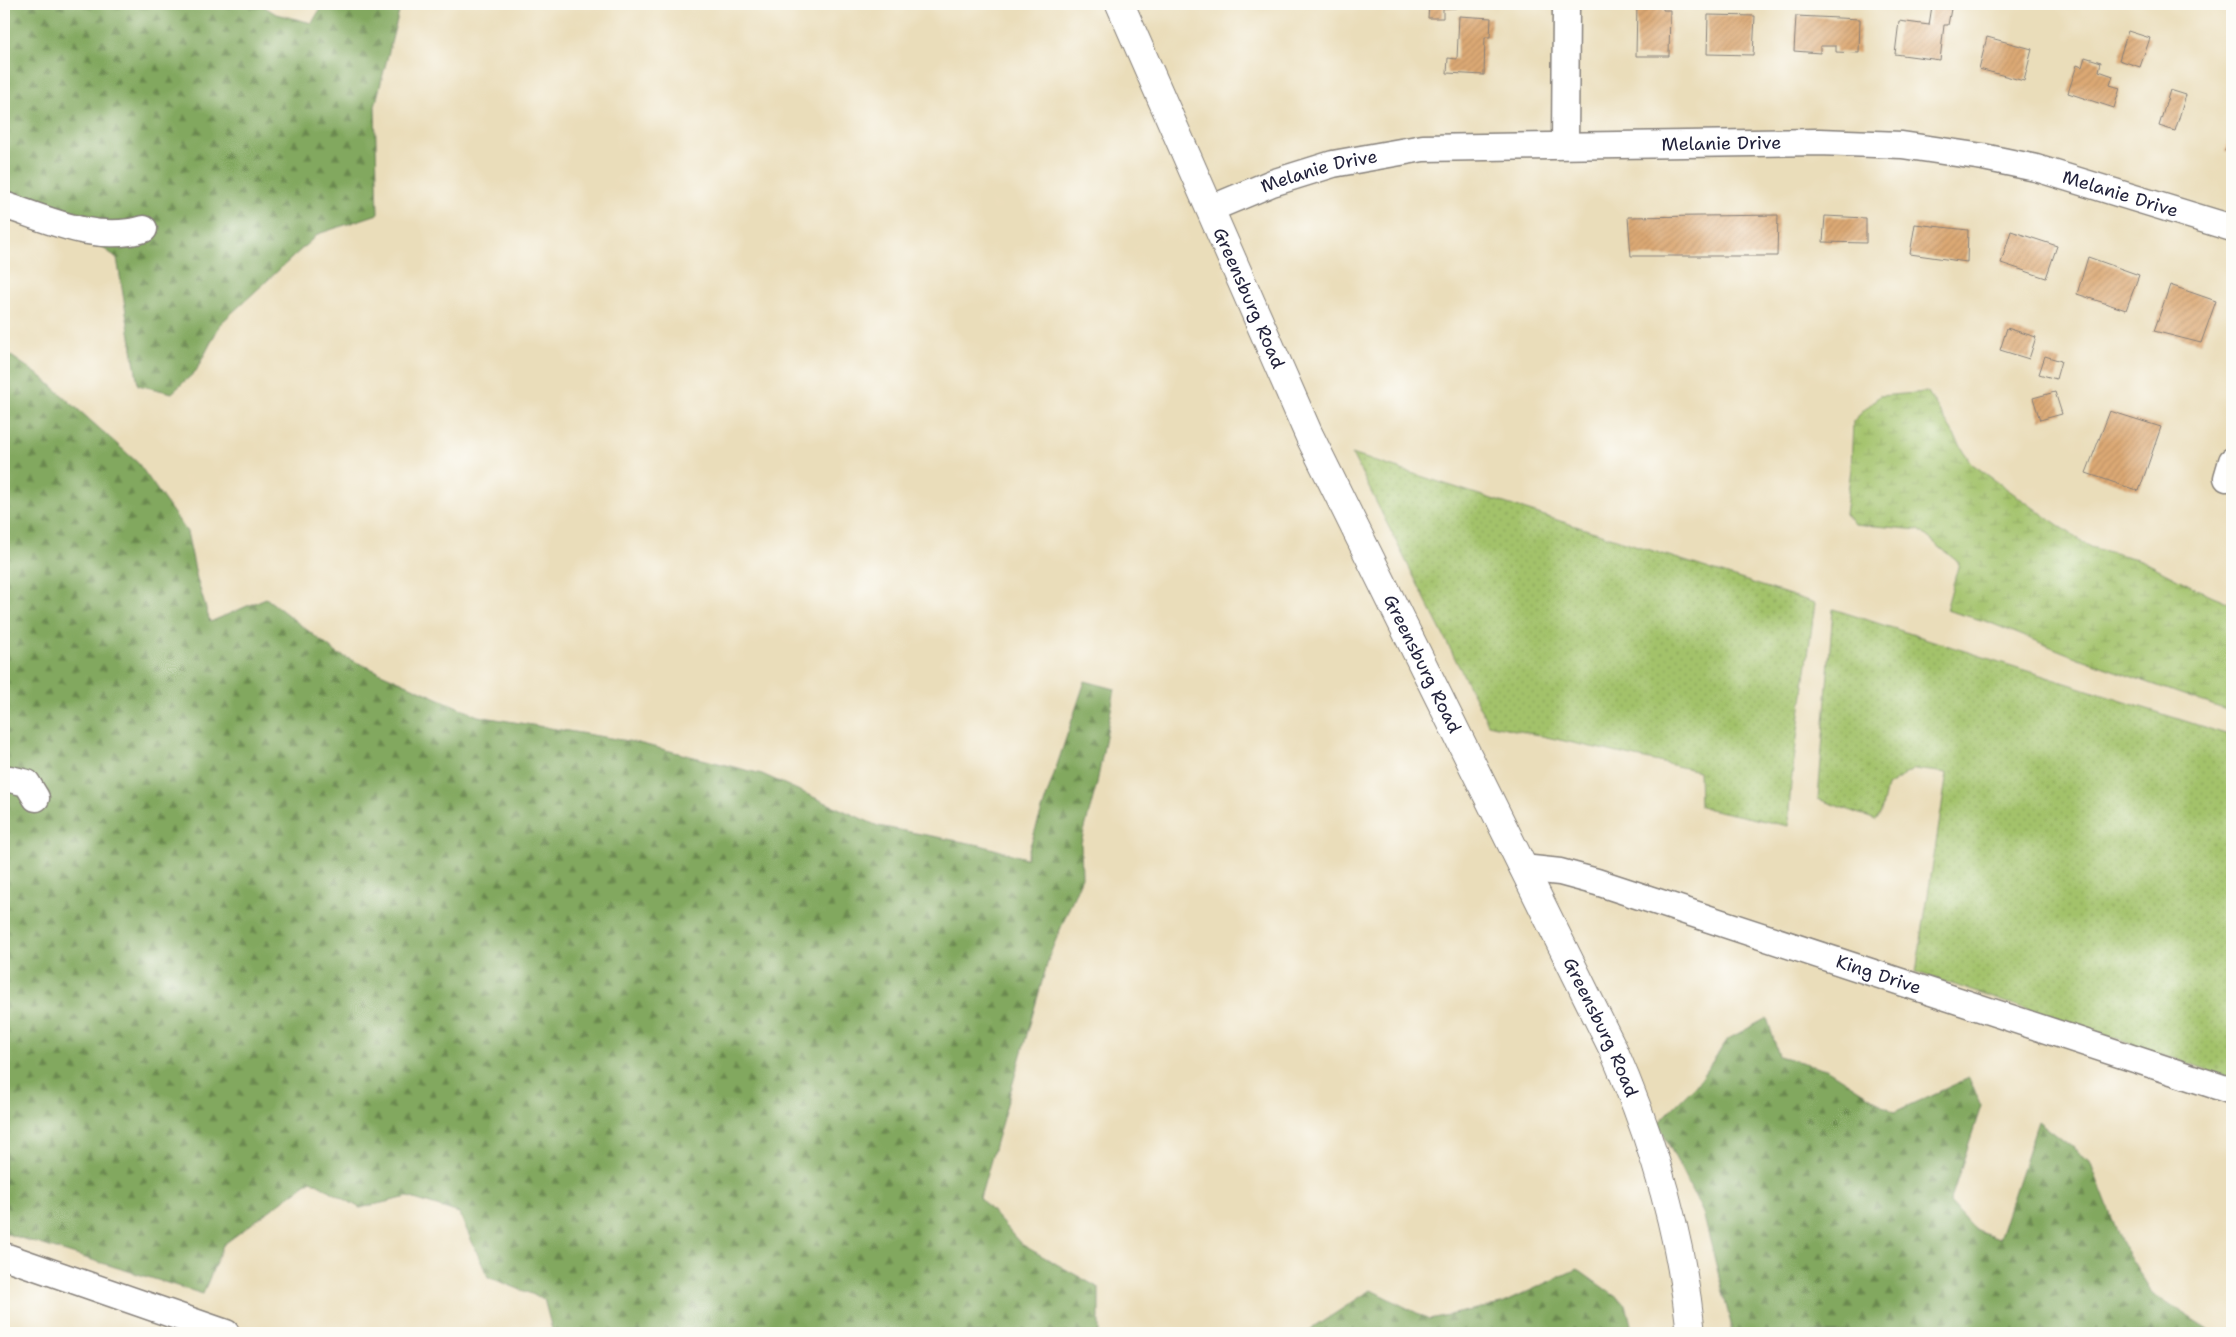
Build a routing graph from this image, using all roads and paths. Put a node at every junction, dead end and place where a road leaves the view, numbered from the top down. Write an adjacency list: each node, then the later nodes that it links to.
1 (1120, 4): 5 (main road, Greensburg Road)
2 (1566, 4): 3 (street)
3 (1565, 144): 5 (street, Melanie Drive); 6 (street, Melanie Drive)
4 (4, 205): 7 (street)
5 (1210, 209): 10 (main road, Greensburg Road)
6 (2232, 228)
7 (144, 229)
8 (4, 780): 9 (street)
9 (36, 798)
10 (1523, 868): 11 (street, King Drive); 14 (main road, Greensburg Road)
11 (2232, 1091)
12 (4, 1256): 13 (street)
13 (226, 1333)
14 (1691, 1333)

